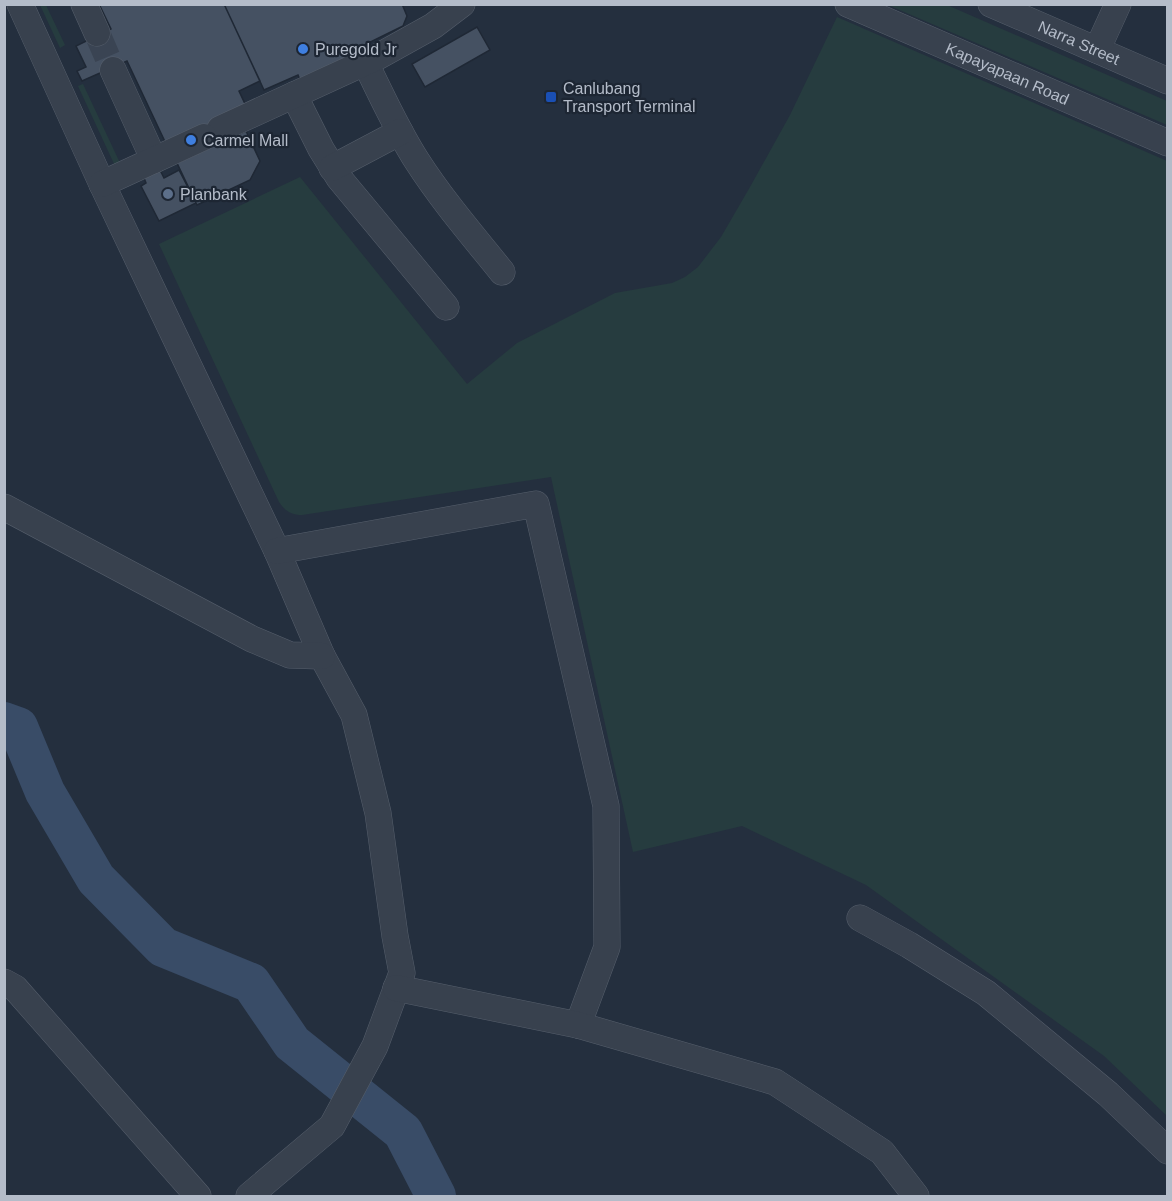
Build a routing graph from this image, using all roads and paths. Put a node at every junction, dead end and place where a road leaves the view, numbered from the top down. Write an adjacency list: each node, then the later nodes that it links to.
1 (20, 4): 17 (street)
2 (84, 4): 7 (street)
3 (462, 4): 9 (street)
4 (848, 4): 14 (street, Kapayapaan Road)
5 (991, 4): 8 (street, Narra Street)
6 (1118, 4): 8 (street)
7 (97, 33)
8 (1097, 50): 11 (street, Narra Street)
9 (365, 62): 12 (street); 13 (street)
10 (113, 70): 15 (street)
11 (1167, 81)
12 (294, 95): 15 (street); 16 (street)
13 (400, 132): 16 (street); 18 (street)
14 (1167, 143)
15 (154, 160): 17 (street)
16 (332, 168): 19 (street)
17 (102, 184): 21 (street)
18 (502, 272)
19 (446, 307)
20 (4, 507): 22 (street)
21 (277, 551): 22 (street); 26 (street)
22 (322, 656): 25 (street)
23 (860, 918): 27 (street)
24 (4, 982): 28 (street)
25 (396, 988): 26 (street); 29 (street)
26 (578, 1025): 30 (street)
27 (1167, 1151)
28 (198, 1197)
29 (249, 1197)
30 (916, 1197)

